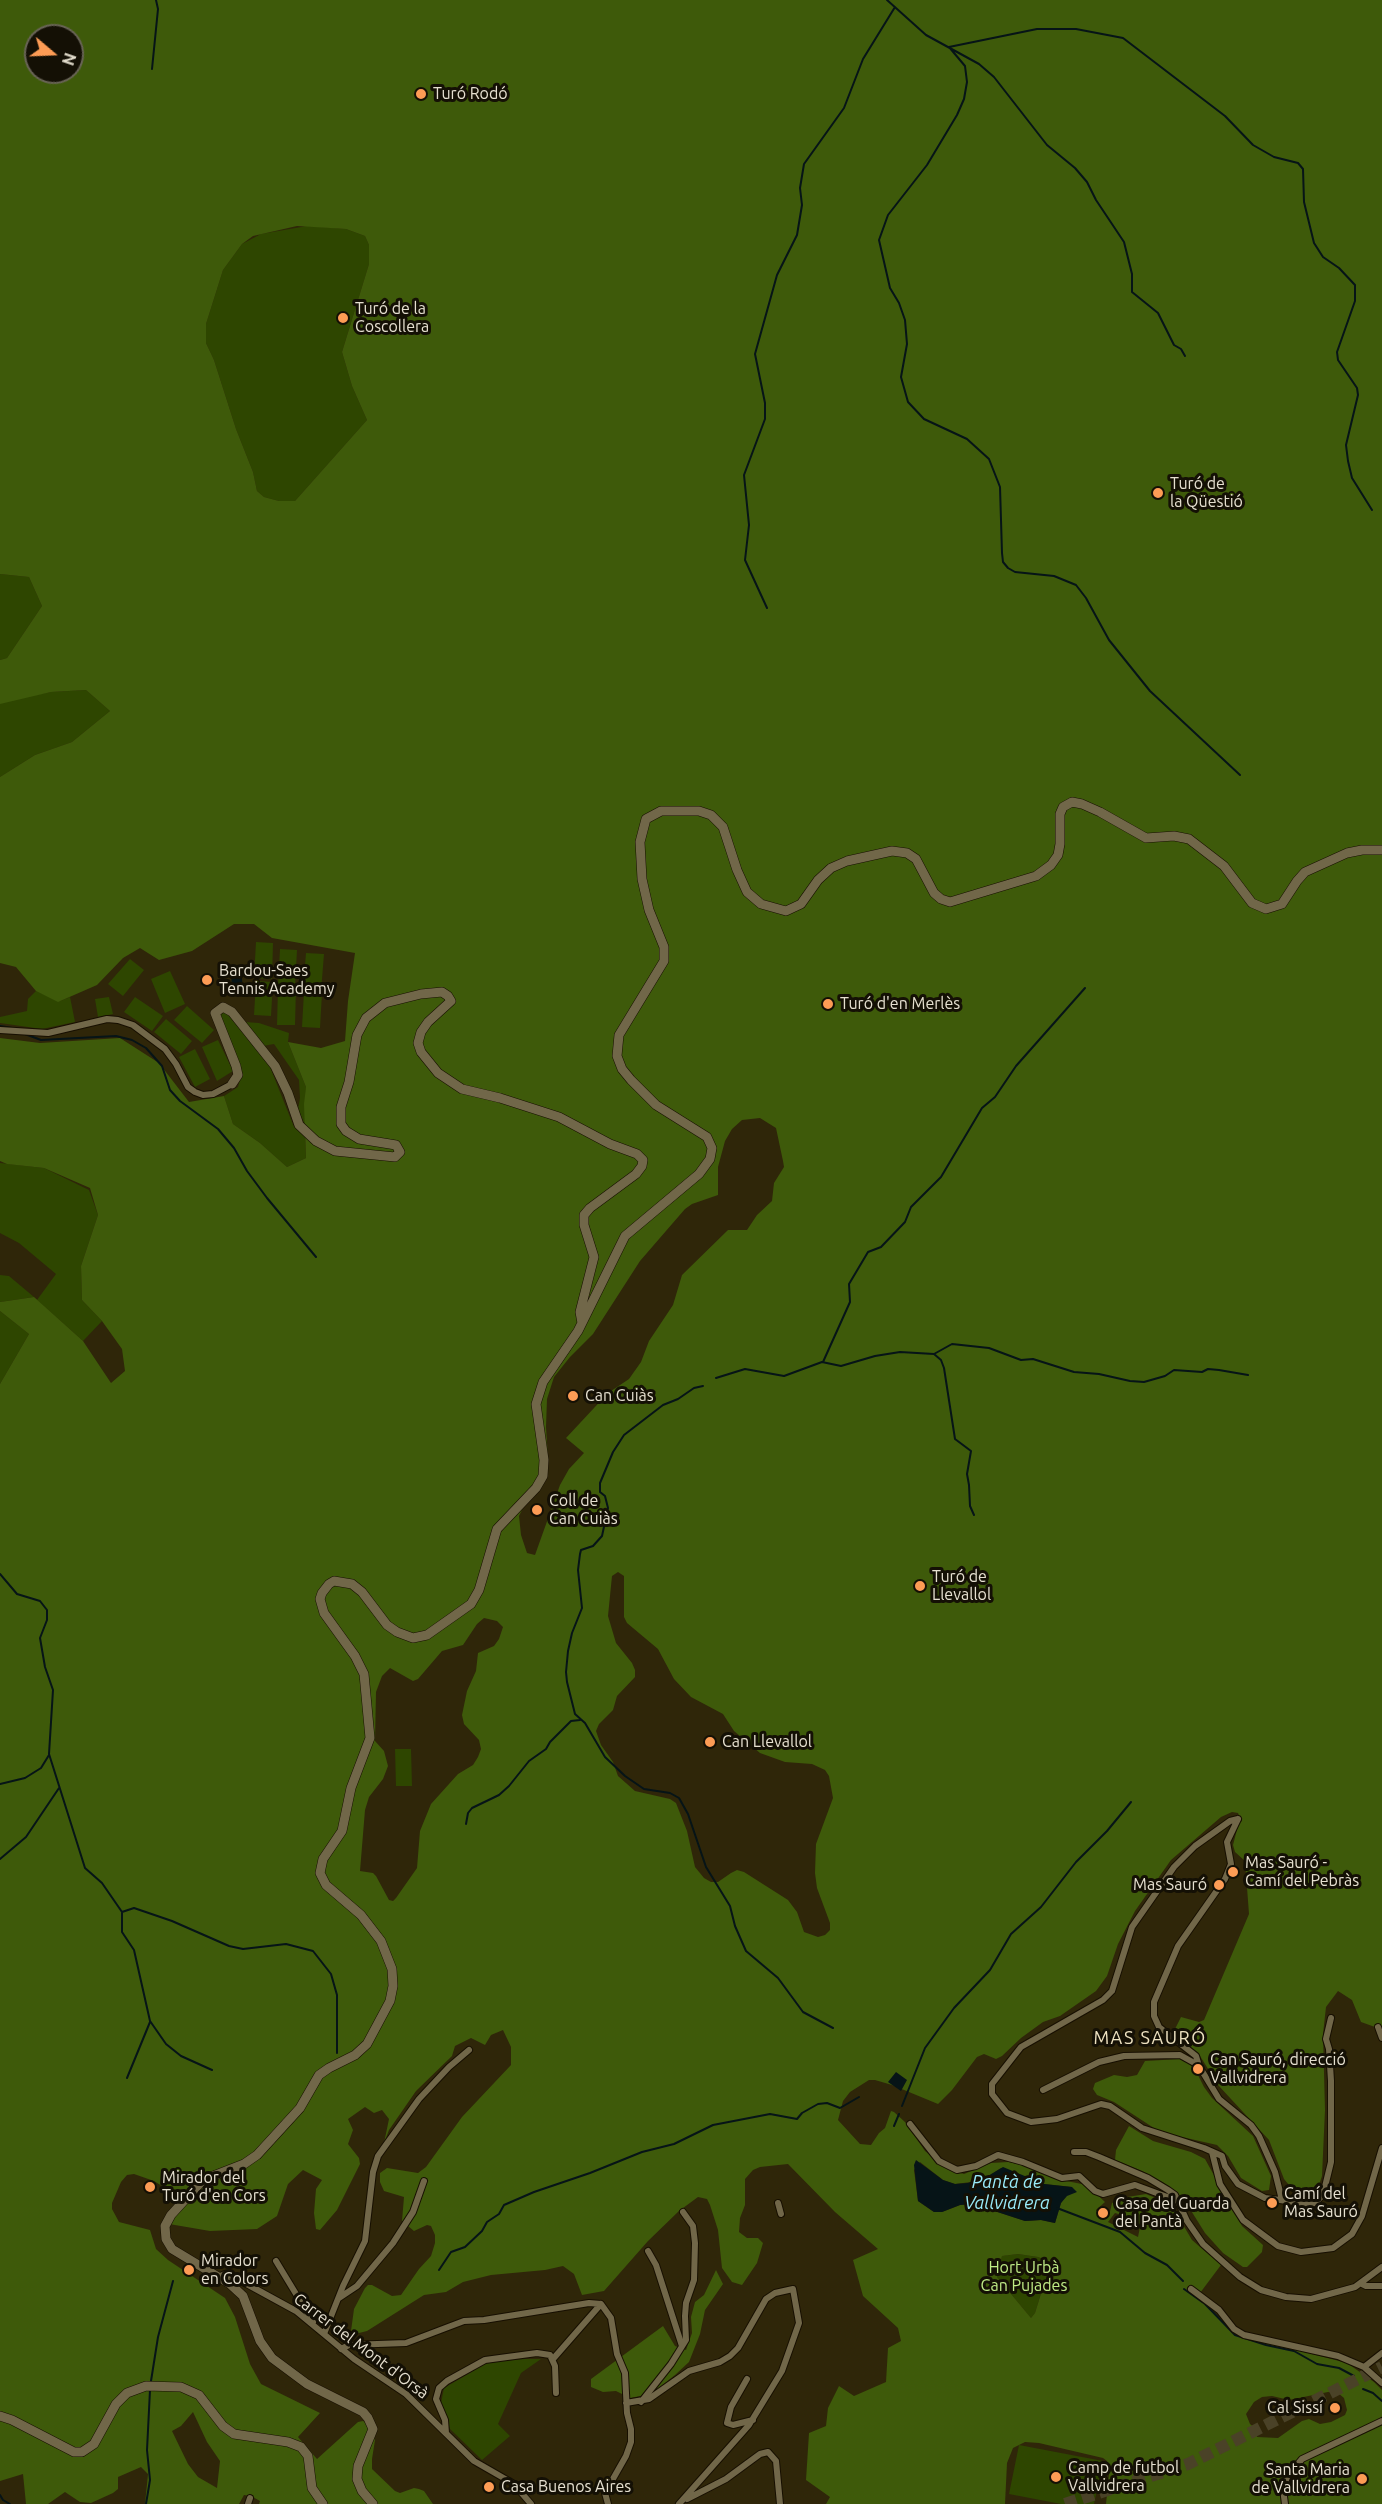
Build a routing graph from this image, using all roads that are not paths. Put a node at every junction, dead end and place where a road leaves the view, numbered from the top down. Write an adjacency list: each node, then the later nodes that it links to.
1 (1382, 850): 4 (main road)
2 (0, 1030): 3 (street)
3 (232, 1084): 4 (main road)
4 (582, 1323): 24 (main road)
5 (1331, 2018): 16 (street)
6 (1378, 2027): 7 (street)
7 (1382, 2038)
8 (469, 2050): 28 (street)
9 (1199, 2066): 10 (street); 14 (street); 16 (street)
10 (1043, 2090)
11 (910, 2124): 17 (street)
12 (1382, 2148): 14 (street)
13 (1074, 2152): 17 (street)
14 (1212, 2152): 16 (street)
15 (424, 2181): 28 (street)
16 (1282, 2200)
17 (1178, 2201): 25 (street)
18 (778, 2203): 20 (street)
19 (683, 2212): 32 (street)
20 (781, 2214)
21 (648, 2251): 32 (street)
22 (276, 2261): 30 (street)
23 (1382, 2267): 25 (street)
24 (218, 2277): 30 (street, Carrer del Mont d'Orsà); 48 (main road)
25 (1362, 2284): 26 (street)
26 (1382, 2286)
27 (1191, 2289): 36 (street)
28 (339, 2298): 31 (street)
29 (601, 2304): 33 (street); 35 (street); 41 (street)
30 (315, 2326): 31 (street, Carrer del Mont d'Orsà)
31 (324, 2334): 33 (street, Carrer del Mont d'Orsà)
32 (683, 2347): 40 (street)
33 (341, 2349): 45 (street, Carrer del Mont d'Orsà)
34 (1379, 2356): 36 (street)
35 (553, 2359): 39 (street); 45 (street)
36 (1361, 2365): 38 (street)
37 (747, 2379): 43 (street)
38 (1382, 2383)
39 (556, 2393)
40 (641, 2402): 41 (street); 43 (street)
41 (626, 2403): 50 (street)
42 (0, 2416): 47 (main road)
43 (753, 2420): 46 (street)
44 (1382, 2421): 52 (street)
45 (446, 2433): 49 (street, Carrer del Mont d'Orsà)
46 (681, 2502): 51 (street)
47 (323, 2504)
48 (373, 2504)
49 (531, 2504)
50 (608, 2504)
51 (780, 2504)
52 (1285, 2504)

